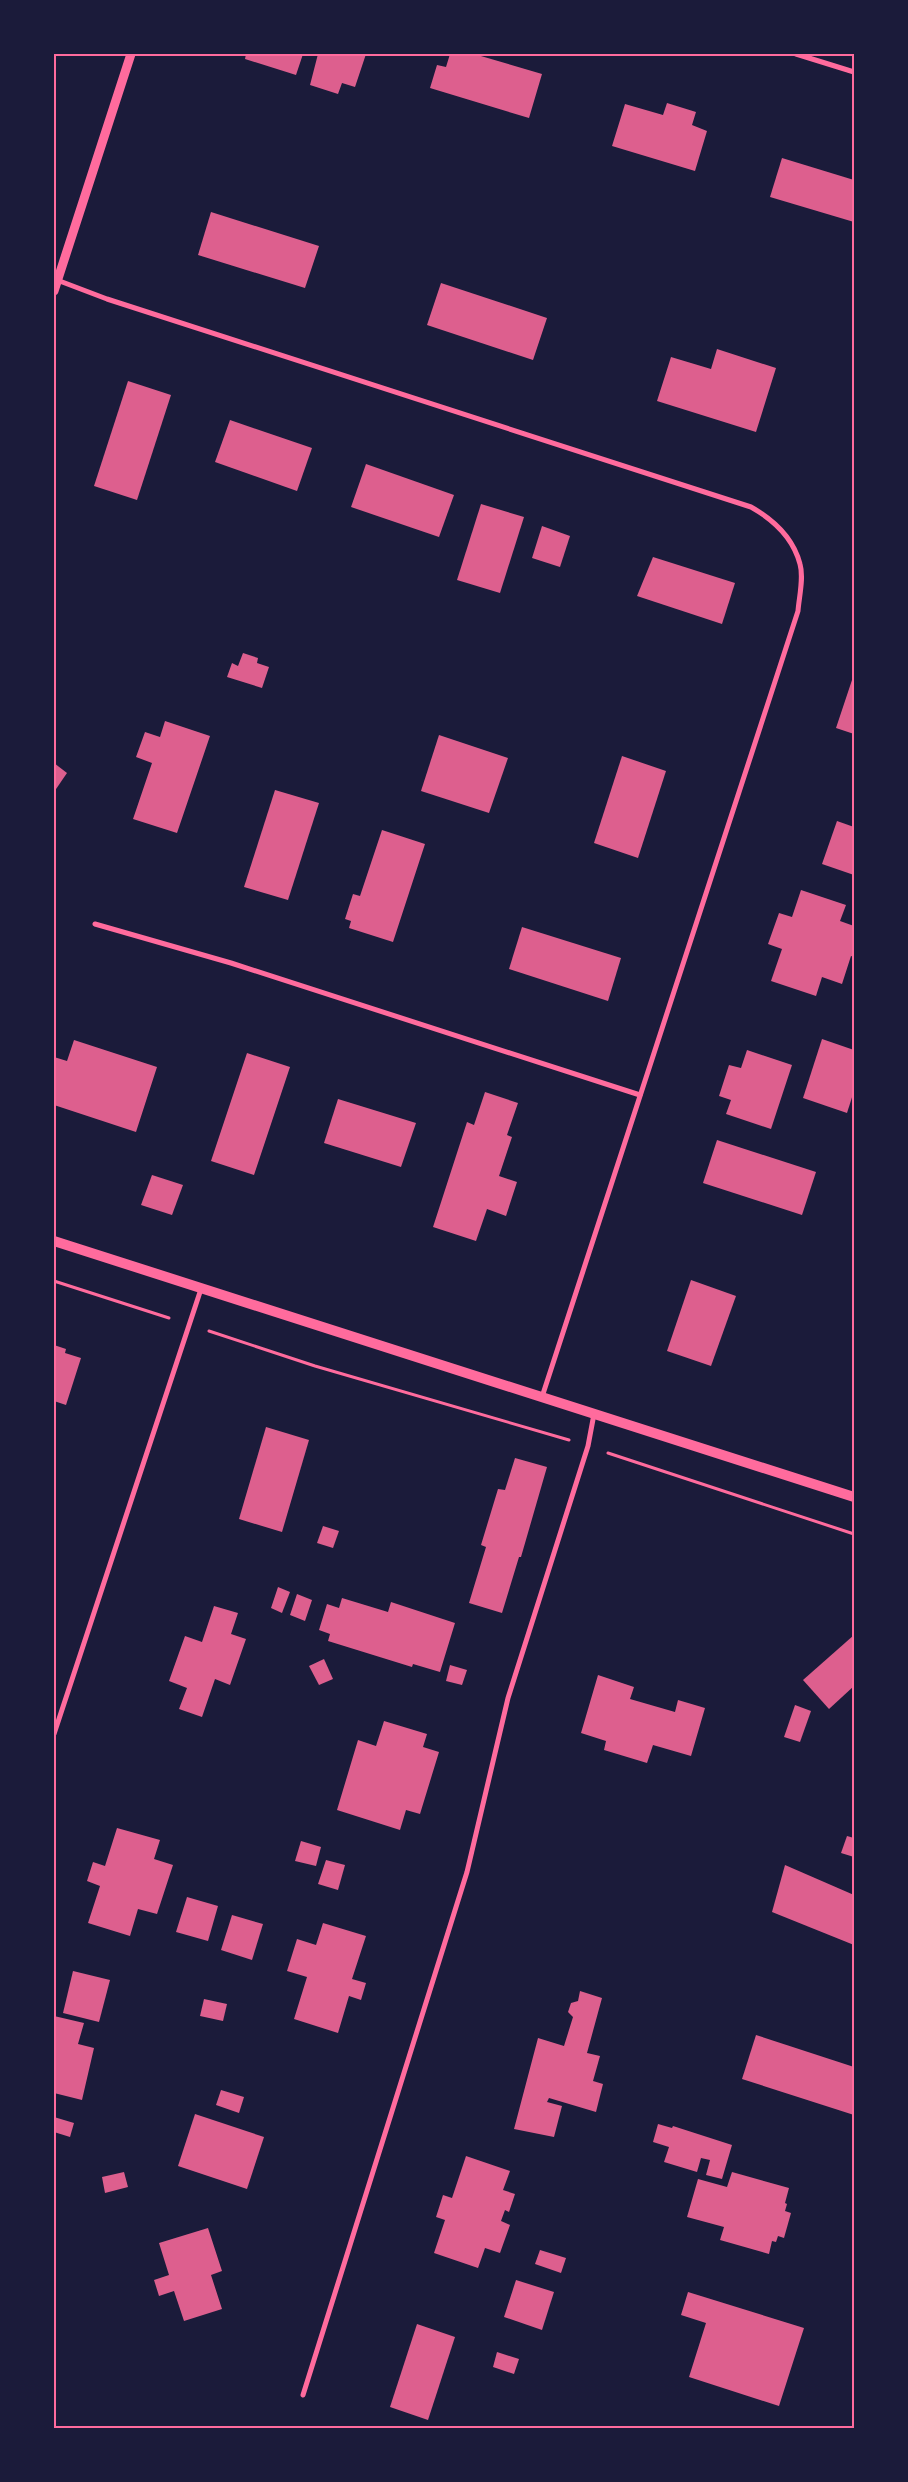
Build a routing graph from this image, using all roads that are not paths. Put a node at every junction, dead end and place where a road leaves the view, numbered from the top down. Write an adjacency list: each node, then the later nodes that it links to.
1 (131, 54): 4 (street)
2 (796, 54): 3 (street)
3 (854, 72)
4 (56, 280): 5 (street); 7 (street)
5 (54, 291)
6 (96, 924): 7 (street)
7 (640, 1095): 10 (street)
8 (54, 1241): 9 (main road)
9 (201, 1289): 10 (main road); 13 (street)
10 (541, 1397): 11 (main road)
11 (594, 1413): 12 (main road); 14 (street)
12 (854, 1497)
13 (54, 1734)
14 (303, 2395)

